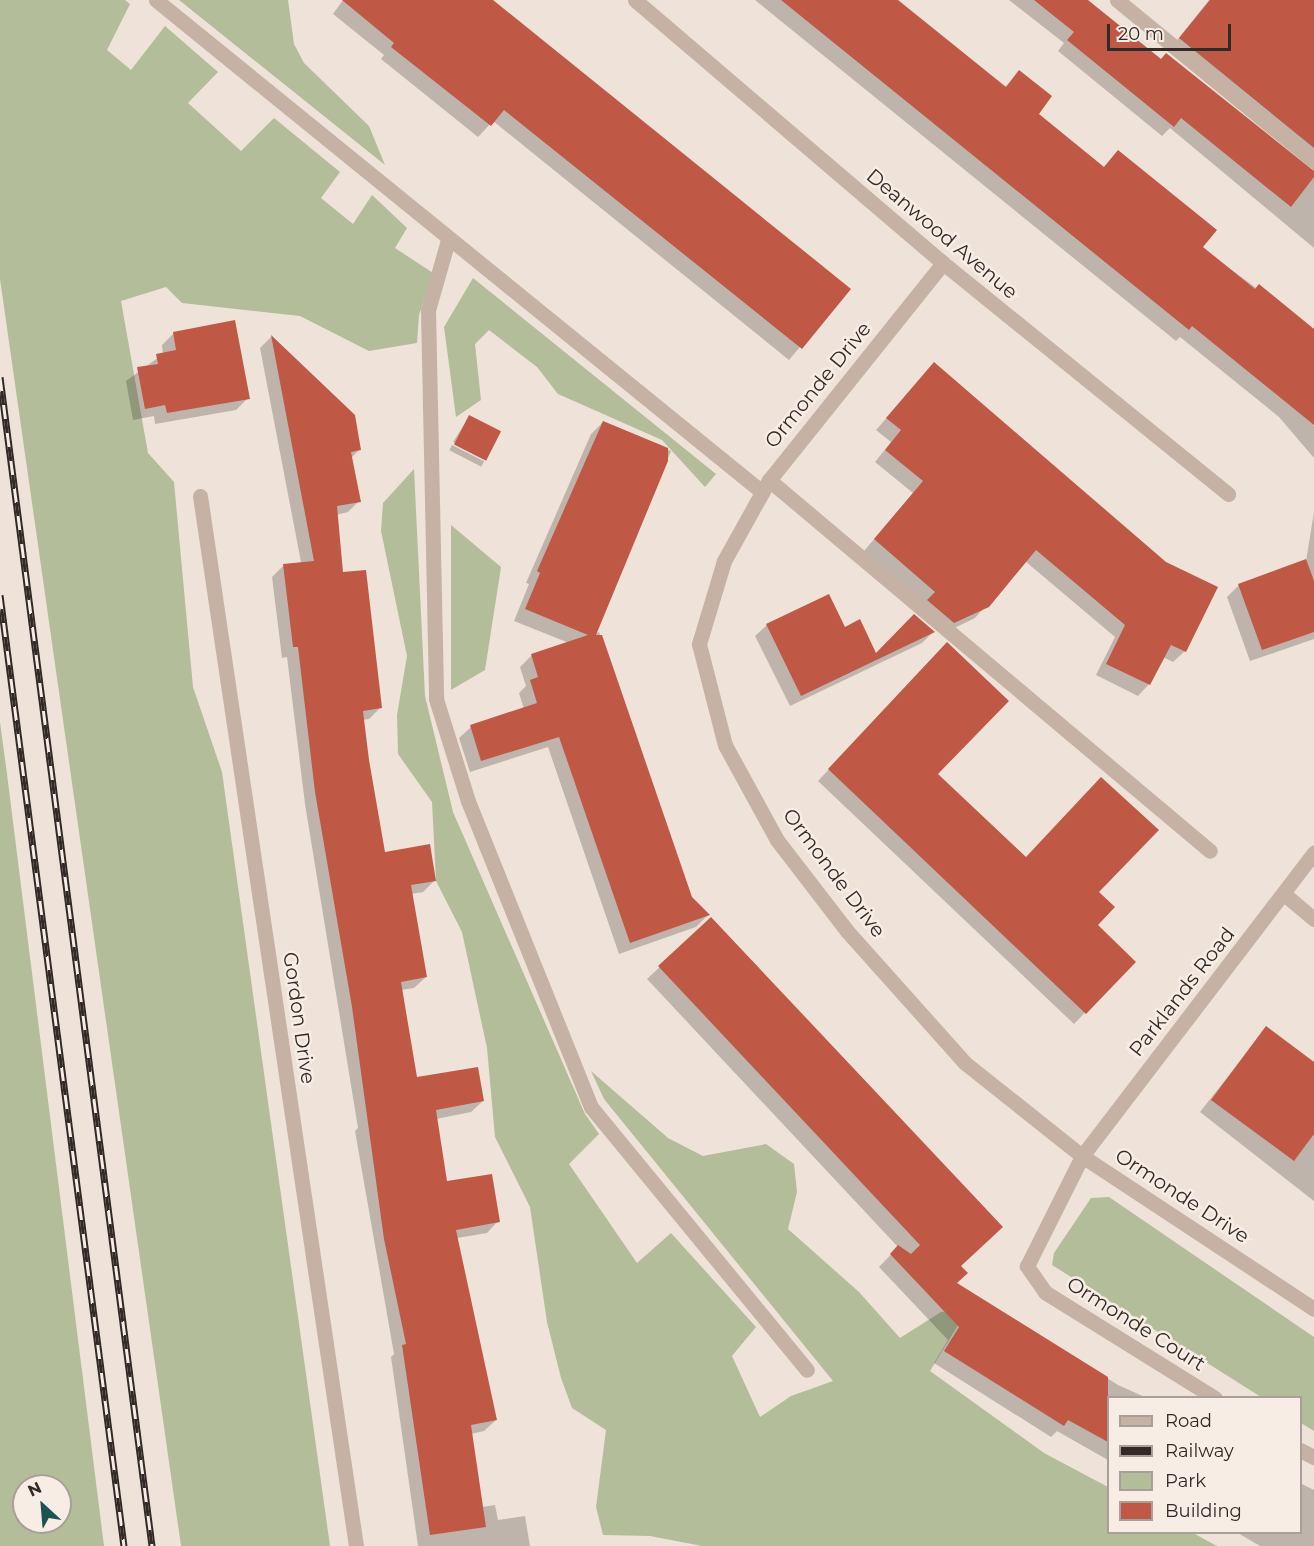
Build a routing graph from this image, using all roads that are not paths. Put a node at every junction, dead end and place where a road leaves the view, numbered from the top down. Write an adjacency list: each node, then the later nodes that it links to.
1 (156, 0): 5 (street)
2 (634, 0): 6 (street, Deanwood Avenue)
3 (1117, 0): 4 (street)
4 (1314, 161)
5 (448, 240): 7 (street); 16 (street)
6 (943, 263): 7 (street, Ormonde Drive); 8 (street, Deanwood Avenue)
7 (766, 486): 10 (street); 14 (street, Ormonde Drive)
8 (1228, 494)
9 (200, 496): 18 (street, Gordon Drive)
10 (1210, 851)
11 (1314, 853): 12 (street, Parklands Road)
12 (1284, 894): 13 (street); 14 (street, Parklands Road)
13 (1314, 919)
14 (1082, 1156): 15 (street, Ormonde Drive); 17 (street, Ormonde Court)
15 (1314, 1309)
16 (807, 1370)
17 (1212, 1396)
18 (356, 1546)

